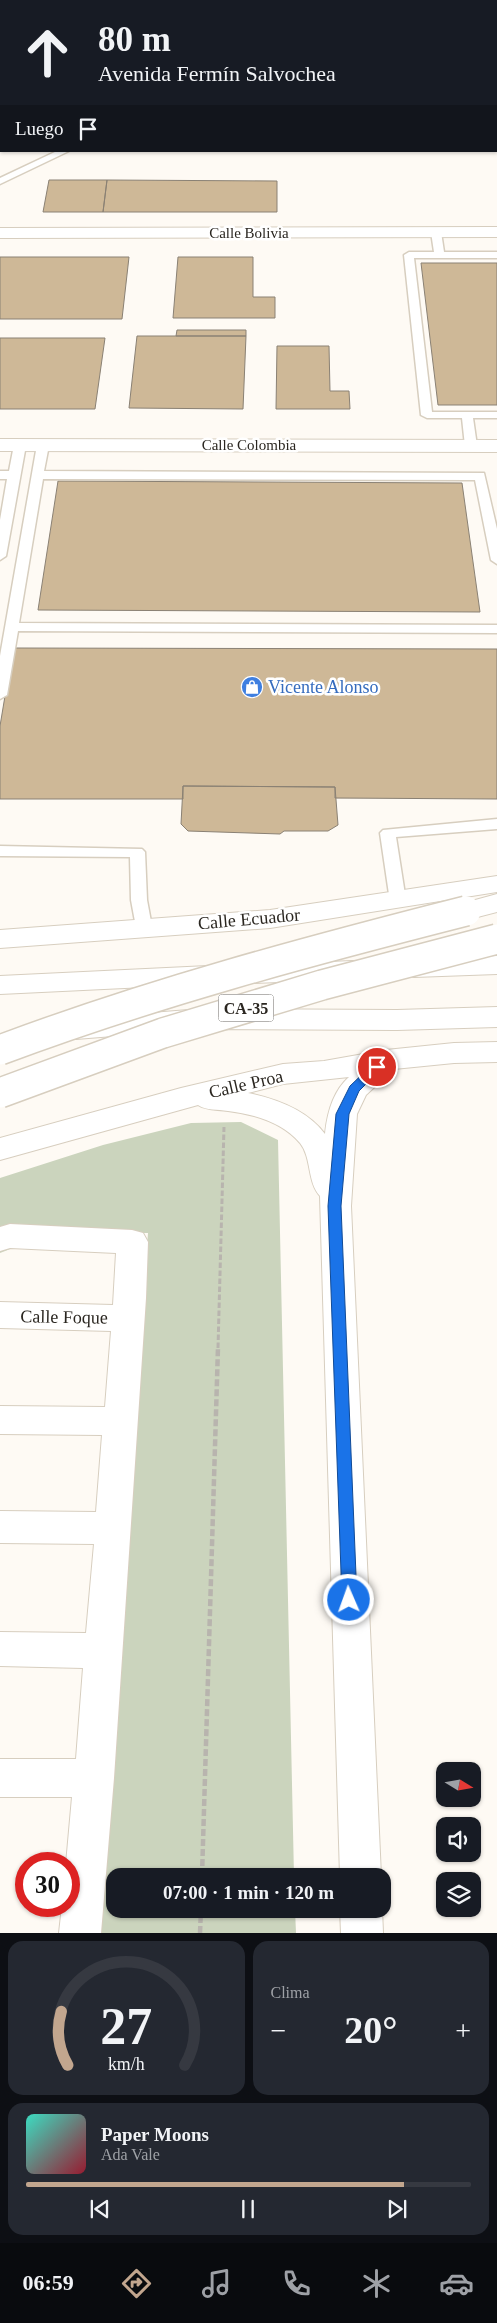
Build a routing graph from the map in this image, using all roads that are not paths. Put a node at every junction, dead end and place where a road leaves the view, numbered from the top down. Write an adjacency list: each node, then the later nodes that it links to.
1 (63, 152): 2 (lane)
2 (0, 181)
3 (436, 232): 4 (main road, Calle Bolivia); 5 (main road, Calle Bolivia); 6 (lane)
4 (497, 232)
5 (0, 233)
6 (439, 255): 7 (lane); 8 (lane)
7 (497, 255)
8 (467, 415): 9 (lane); 13 (lane)
9 (497, 415)
10 (0, 444): 11 (main road, Calle Colombia)
11 (20, 445): 12 (main road, Calle Colombia); 17 (lane)
12 (43, 445): 13 (main road, Calle Colombia); 16 (lane)
13 (471, 446): 14 (main road, Calle Colombia)
14 (497, 446)
15 (0, 475): 17 (lane)
16 (38, 475): 19 (lane); 20 (lane)
17 (14, 476): 18 (lane)
18 (0, 556)
19 (497, 560)
20 (12, 627): 21 (lane); 22 (lane)
21 (497, 629)
22 (0, 695)
23 (497, 824): 26 (lane)
24 (0, 851): 28 (lane)
25 (497, 884): 26 (main road, Calle Ecuador)
26 (398, 901): 28 (main road, Calle Ecuador)
27 (497, 903): 35 (main road, CA-35, bridge)
28 (144, 927): 29 (main road, Calle Ecuador)
29 (0, 939)
30 (497, 939): 39 (main road, CA-35, bridge)
31 (497, 965): 32 (main road)
32 (0, 985)
33 (497, 1017): 34 (main road)
34 (0, 1035)
35 (0, 1050)
36 (497, 1052): 37 (main road, Calle Proa)
37 (386, 1060): 38 (main road, Calle Proa); 41 (main road)
38 (283, 1074): 40 (main road, Calle Proa); 41 (main road)
39 (0, 1093)
40 (181, 1099): 42 (main road, Calle Proa); 43 (main road)
41 (342, 1114): 43 (main road)
42 (0, 1149)
43 (335, 1206): 55 (main road)
44 (0, 1239): 46 (main road)
45 (0, 1315): 46 (main road, Calle Foque)
46 (128, 1318): 48 (main road)
47 (0, 1420): 48 (main road)
48 (121, 1421): 50 (main road)
49 (0, 1527): 50 (main road)
50 (112, 1528): 52 (main road)
51 (0, 1649): 52 (main road)
52 (104, 1651): 54 (main road)
53 (0, 1778): 54 (main road)
54 (94, 1778): 57 (main road)
55 (360, 1868)
56 (361, 1918): 58 (main road)
57 (80, 1933)
58 (362, 1933)

